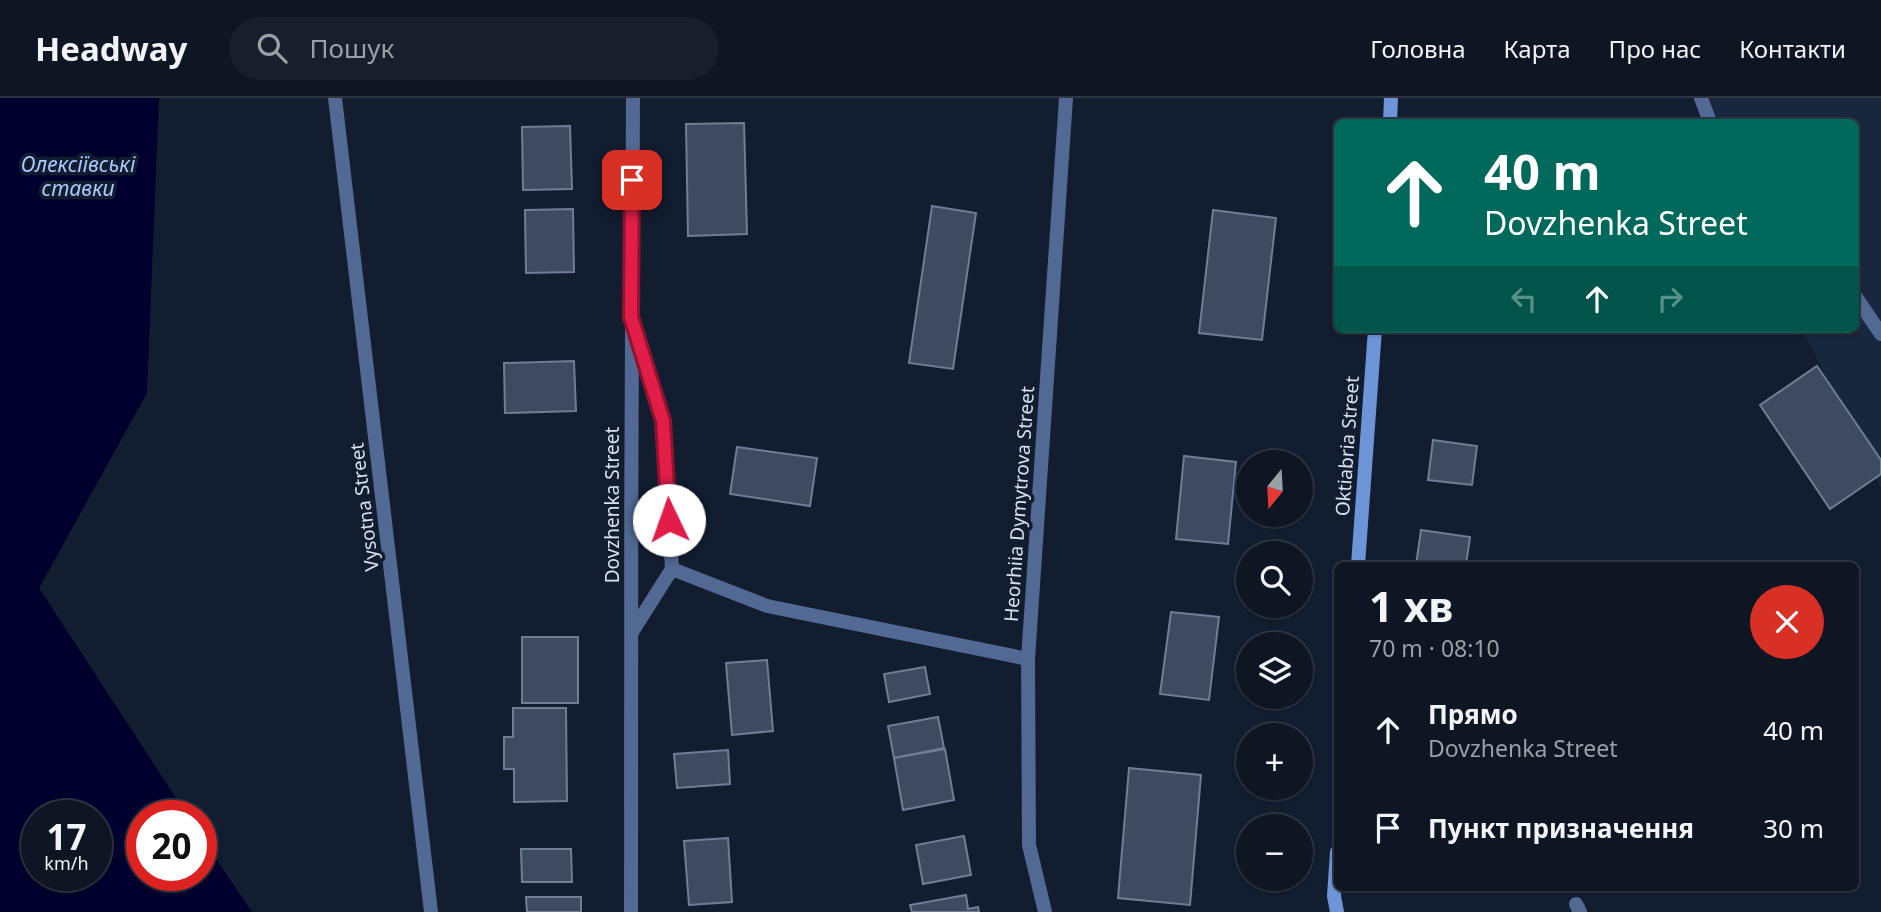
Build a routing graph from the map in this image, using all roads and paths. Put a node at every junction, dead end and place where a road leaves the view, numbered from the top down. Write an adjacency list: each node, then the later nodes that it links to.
1 (335, 98): 17 (street, Vysotna Street)
2 (633, 98): 9 (street, Dovzhenka Street)
3 (1066, 98): 15 (street, Heorhiia Dymytrova Street)
4 (1391, 98): 6 (street)
5 (1701, 98): 7 (street)
6 (1390, 119)
7 (1709, 119)
8 (1859, 302): 11 (street)
9 (631, 317): 13 (street); 14 (street, Dovzhenka Street)
10 (1375, 333): 12 (street, Oktiabria Street)
11 (1881, 334)
12 (1358, 562)
13 (672, 569): 14 (street); 15 (street)
14 (632, 632): 18 (street, Dovzhenka Street)
15 (1028, 659): 19 (street, Heorhiia Dymytrova Street)
16 (1334, 891): 20 (street)
17 (431, 912)
18 (631, 912)
19 (1045, 912)
20 (1337, 912)

